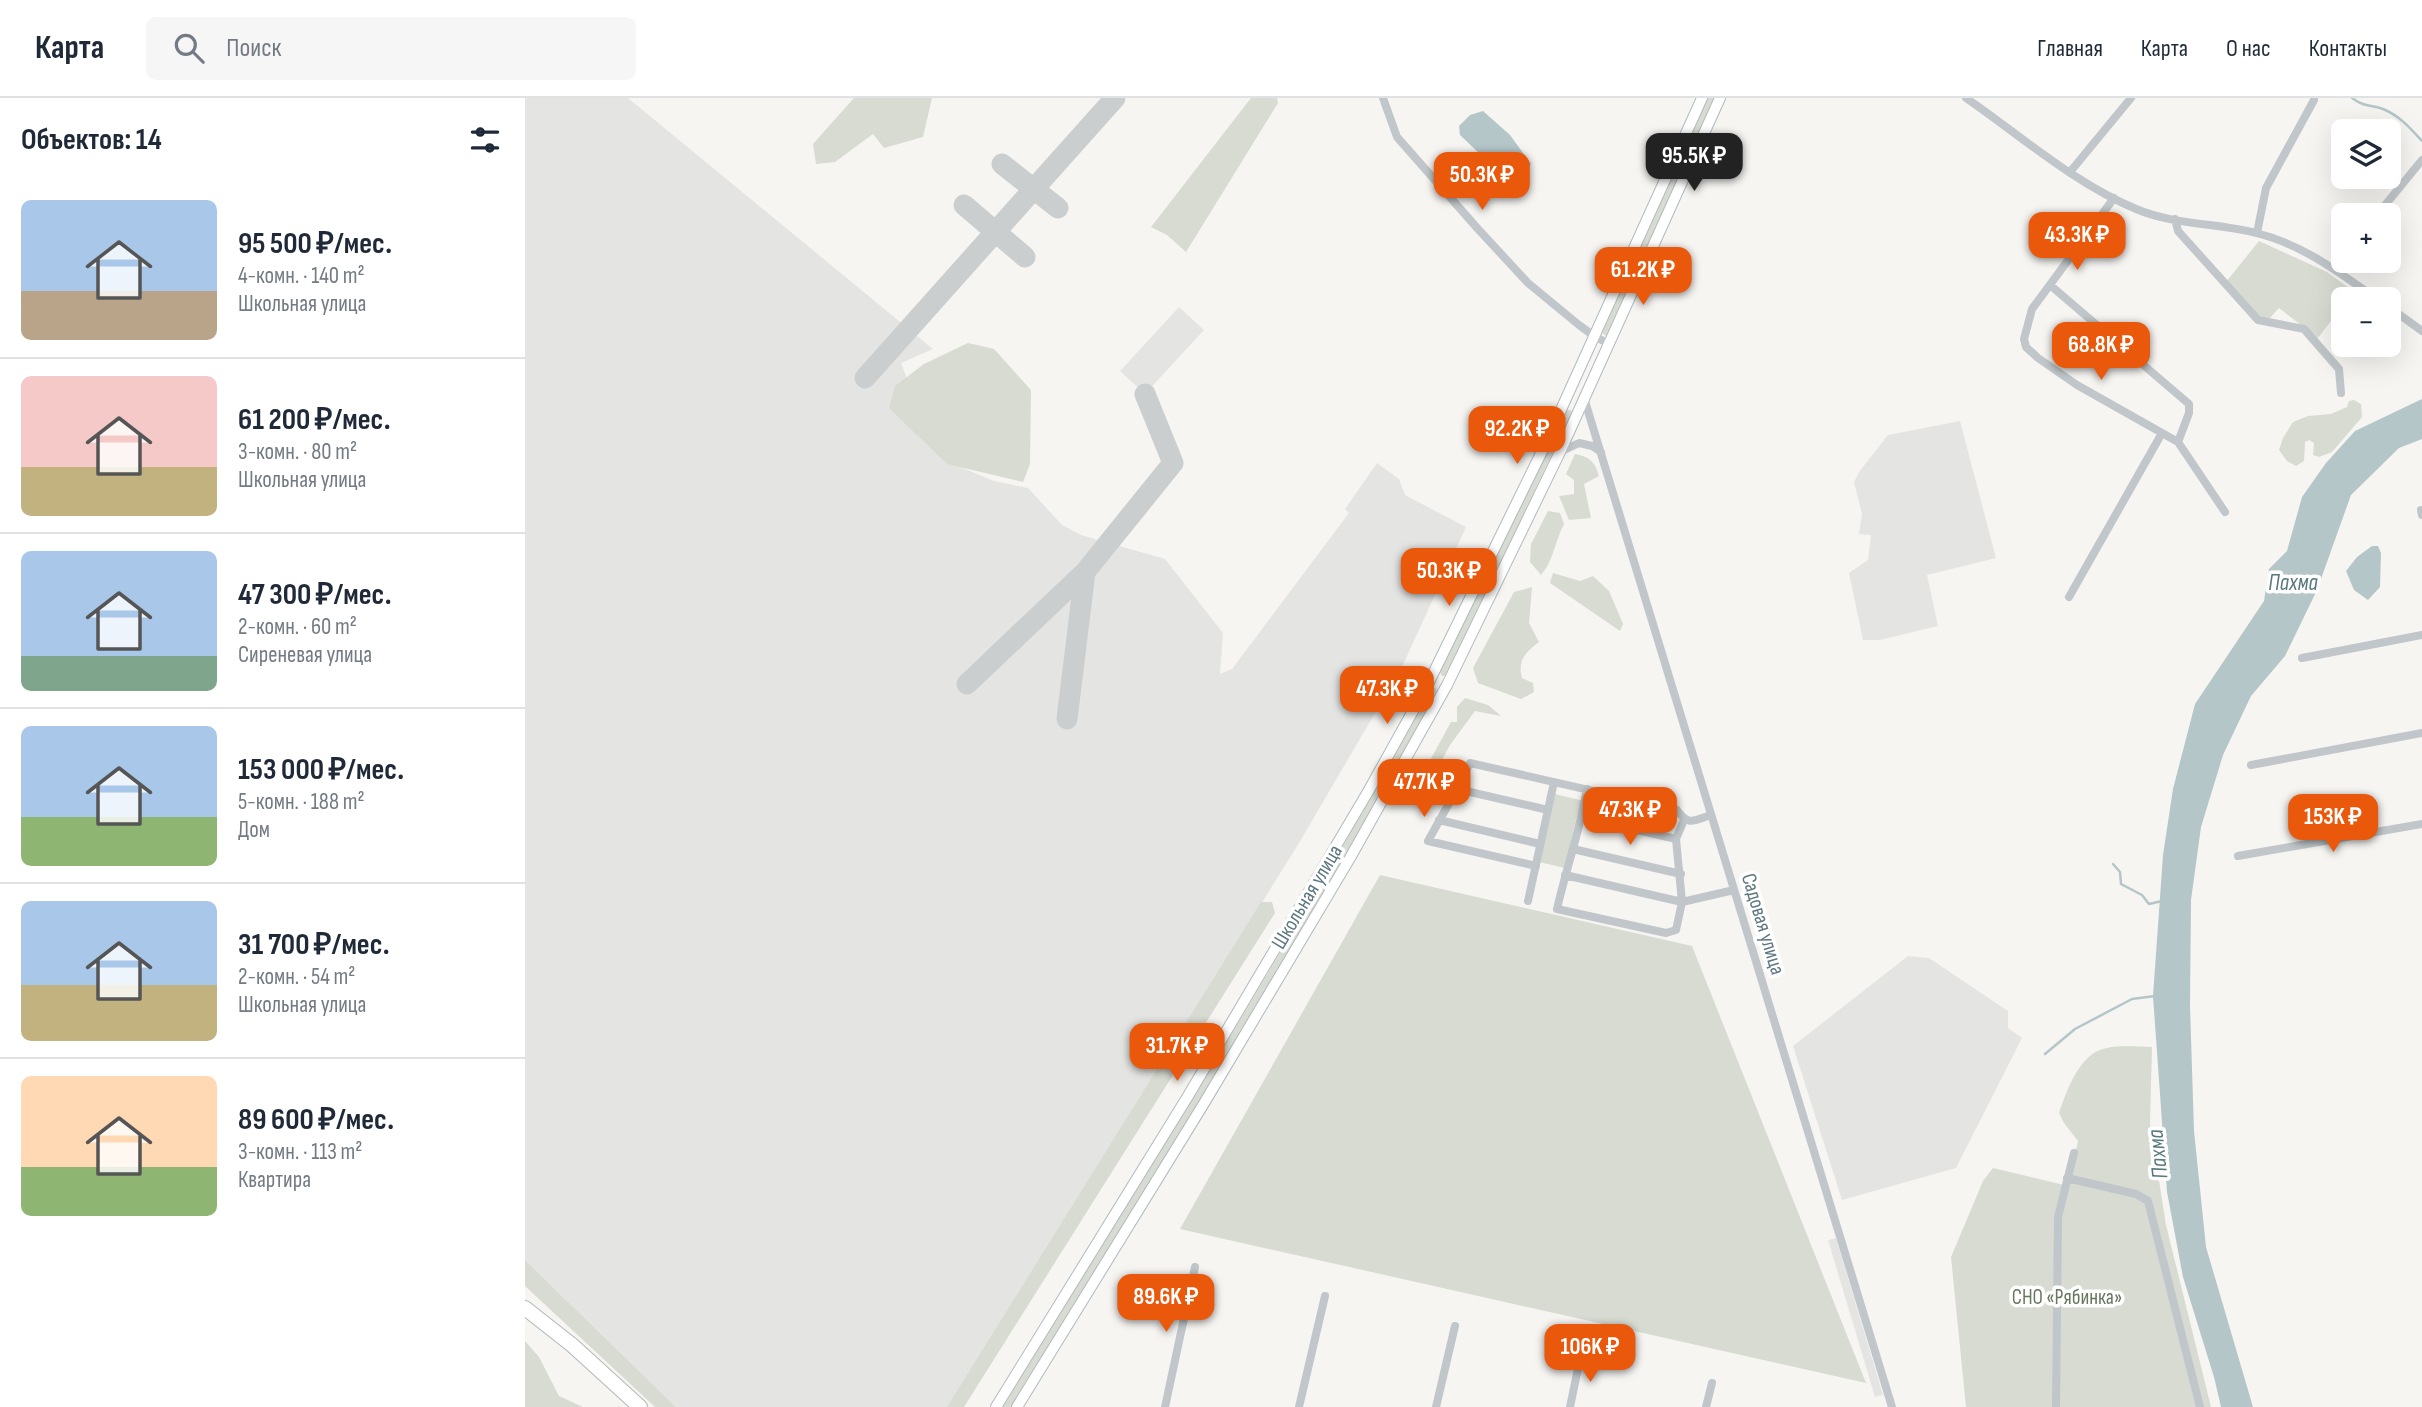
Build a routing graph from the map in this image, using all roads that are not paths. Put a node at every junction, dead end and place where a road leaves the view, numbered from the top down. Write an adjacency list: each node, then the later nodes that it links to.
1 (1383, 98): 19 (street)
2 (1702, 98): 19 (main road, Школьная улица)
3 (1720, 98): 20 (main road, Школьная улица)
4 (1966, 98): 8 (street)
5 (2131, 98): 8 (street)
6 (2314, 100): 12 (street)
7 (2422, 160): 10 (street)
8 (2070, 172): 9 (street)
9 (2114, 198): 11 (street); 15 (street)
10 (2387, 203)
11 (2175, 219): 12 (street); 22 (street)
12 (2257, 233): 13 (street)
13 (2331, 266)
14 (2341, 273): 16 (street)
15 (2050, 285): 24 (street); 25 (street)
16 (2360, 287)
17 (2401, 316): 18 (street)
18 (2422, 331)
19 (1594, 337): 20 (street); 21 (main road, Школьная улица)
20 (1609, 344): 23 (main road, Школьная улица)
21 (1569, 391): 23 (main road); 32 (main road, Школьная улица)
22 (2341, 393)
23 (1584, 398): 26 (main road, Школьная улица); 27 (street, Садовая улица)
24 (2162, 433): 25 (street); 29 (street)
25 (2178, 442): 28 (street)
26 (1560, 452): 27 (street); 33 (main road, Школьная улица)
27 (1601, 452): 41 (street, Садовая улица)
28 (2225, 512)
29 (2070, 597)
30 (2422, 635): 31 (street)
31 (2302, 658)
32 (1432, 676): 33 (main road); 67 (main road, Школьная улица)
33 (1447, 685): 68 (main road, Школьная улица)
34 (2422, 733): 35 (street)
35 (2251, 765)
36 (1554, 782): 37 (street); 38 (street); 40 (street)
37 (1457, 789): 40 (street); 43 (street)
38 (1587, 789): 39 (street); 42 (street)
39 (1630, 799): 44 (street); 46 (street)
40 (1548, 810): 48 (street)
41 (1711, 815): 44 (street); 54 (street, Садовая улица)
42 (1581, 817): 46 (street); 49 (street)
43 (1440, 820): 48 (street); 51 (street)
44 (1684, 820): 47 (street)
45 (2422, 824): 50 (street)
46 (1625, 827): 47 (street)
47 (1676, 839): 52 (street)
48 (1540, 844): 51 (street)
49 (1573, 849): 52 (street); 53 (street)
50 (2238, 856)
51 (1535, 866): 55 (street)
52 (1681, 874): 56 (street)
53 (1565, 875): 56 (street); 56 (street)
54 (1734, 890): 56 (street); 74 (street, Садовая улица)
55 (1528, 901)
56 (1682, 902)
57 (2074, 1153): 58 (street)
58 (2067, 1178): 75 (street); 76 (street)
59 (1195, 1267): 69 (street)
60 (1325, 1296): 70 (street)
61 (525, 1309): 65 (highway); 66 (highway)
62 (1455, 1326): 71 (street)
63 (1581, 1354): 72 (street)
64 (1712, 1383): 73 (street)
65 (627, 1407)
66 (640, 1407)
67 (996, 1407)
68 (1017, 1407)
69 (1165, 1407)
70 (1299, 1407)
71 (1436, 1407)
72 (1570, 1407)
73 (1706, 1407)
74 (1892, 1407)
75 (2056, 1407)
76 (2200, 1407)

